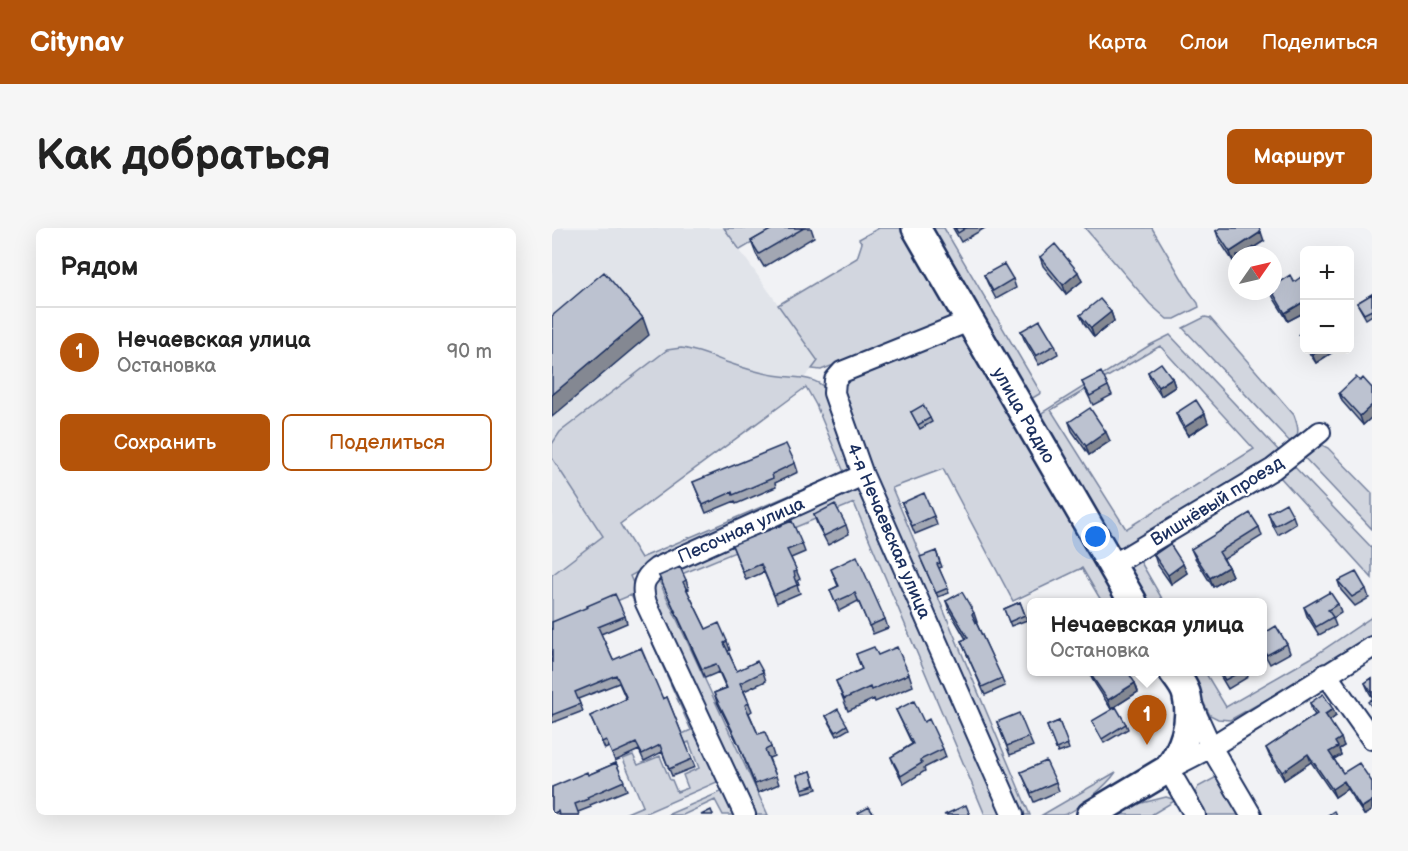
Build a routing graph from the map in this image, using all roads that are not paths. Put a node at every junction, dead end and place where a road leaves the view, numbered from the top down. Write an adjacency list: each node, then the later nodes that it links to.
1 (916, 228): 2 (street, улица Радио)
2 (969, 321): 4 (street, 4-я Нечаевская улица); 5 (street, улица Радио)
3 (1320, 432): 5 (street, Вишнёвый проезд)
4 (863, 475): 14 (street, Песочная улица); 15 (street, 4-я Нечаевская улица)
5 (1111, 566): 6 (street, улица Радио)
6 (1130, 598)
7 (1372, 647): 8 (street)
8 (1326, 674): 11 (street); 12 (street)
9 (1176, 676): 10 (street)
10 (1188, 696): 12 (street); 13 (street)
11 (1372, 739)
12 (1212, 747): 13 (street); 18 (street)
13 (1168, 769): 16 (street); 17 (street)
14 (745, 815)
15 (1013, 815)
16 (1091, 815)
17 (1195, 815)
18 (1251, 815)

